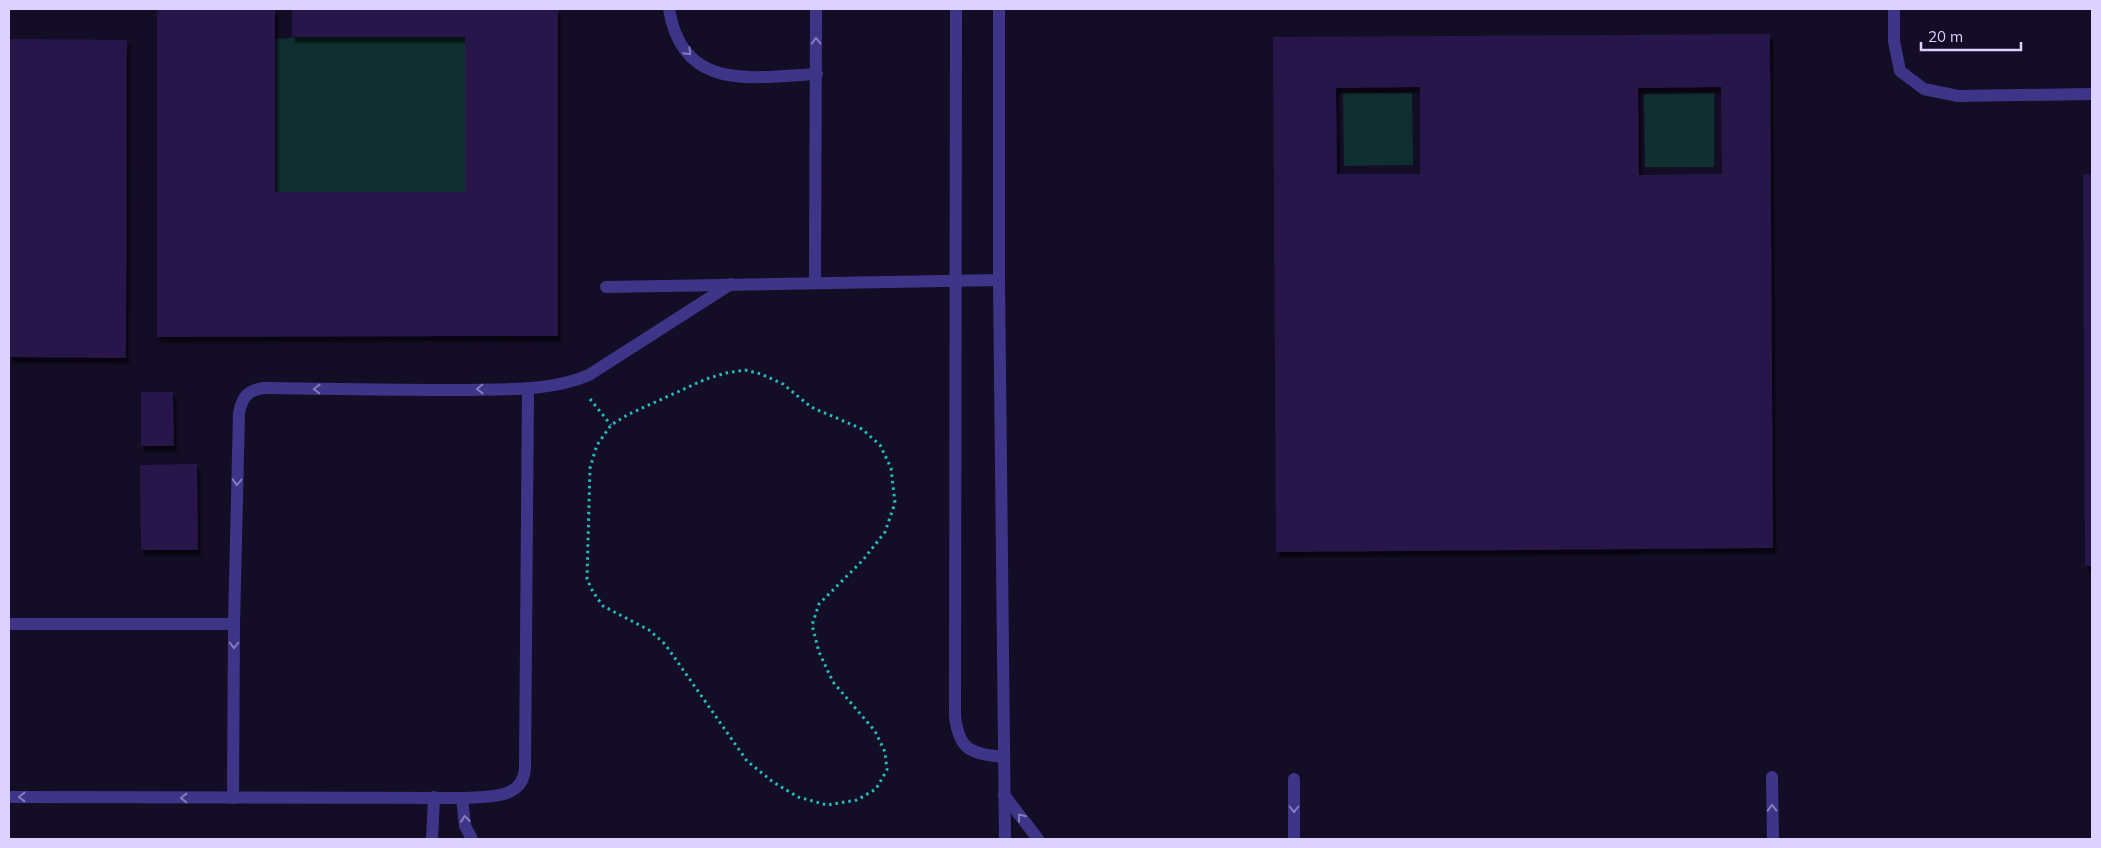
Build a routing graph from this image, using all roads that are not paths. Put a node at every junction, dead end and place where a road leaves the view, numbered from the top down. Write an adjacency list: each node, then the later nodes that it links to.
1 (669, 9): 6 (street, one-way to 6)
2 (816, 9): 6 (street, one-way to 2)
3 (956, 9): 8 (street)
4 (999, 9): 9 (street)
5 (1894, 9): 7 (street)
6 (817, 74): 10 (street)
7 (2092, 94)
8 (954, 280): 9 (street); 10 (street); 16 (street)
9 (999, 280): 16 (street)
10 (815, 283): 11 (street)
11 (731, 284): 12 (street); 13 (street)
12 (606, 286)
13 (528, 389): 15 (street, one-way to 15); 23 (street)
14 (9, 624): 15 (street)
15 (234, 624): 22 (street, one-way to 22)
16 (1004, 757): 19 (street)
17 (1772, 777): 29 (street, one-way to 17)
18 (1294, 780): 28 (street, one-way to 28)
19 (1004, 796): 26 (street); 27 (street, one-way to 19)
20 (9, 797): 22 (street, one-way to 20)
21 (434, 797): 22 (street); 23 (street); 24 (street)
22 (233, 798)
23 (462, 798): 25 (street, one-way to 23)
24 (432, 839)
25 (472, 839)
26 (1005, 839)
27 (1038, 839)
28 (1294, 839)
29 (1773, 839)

